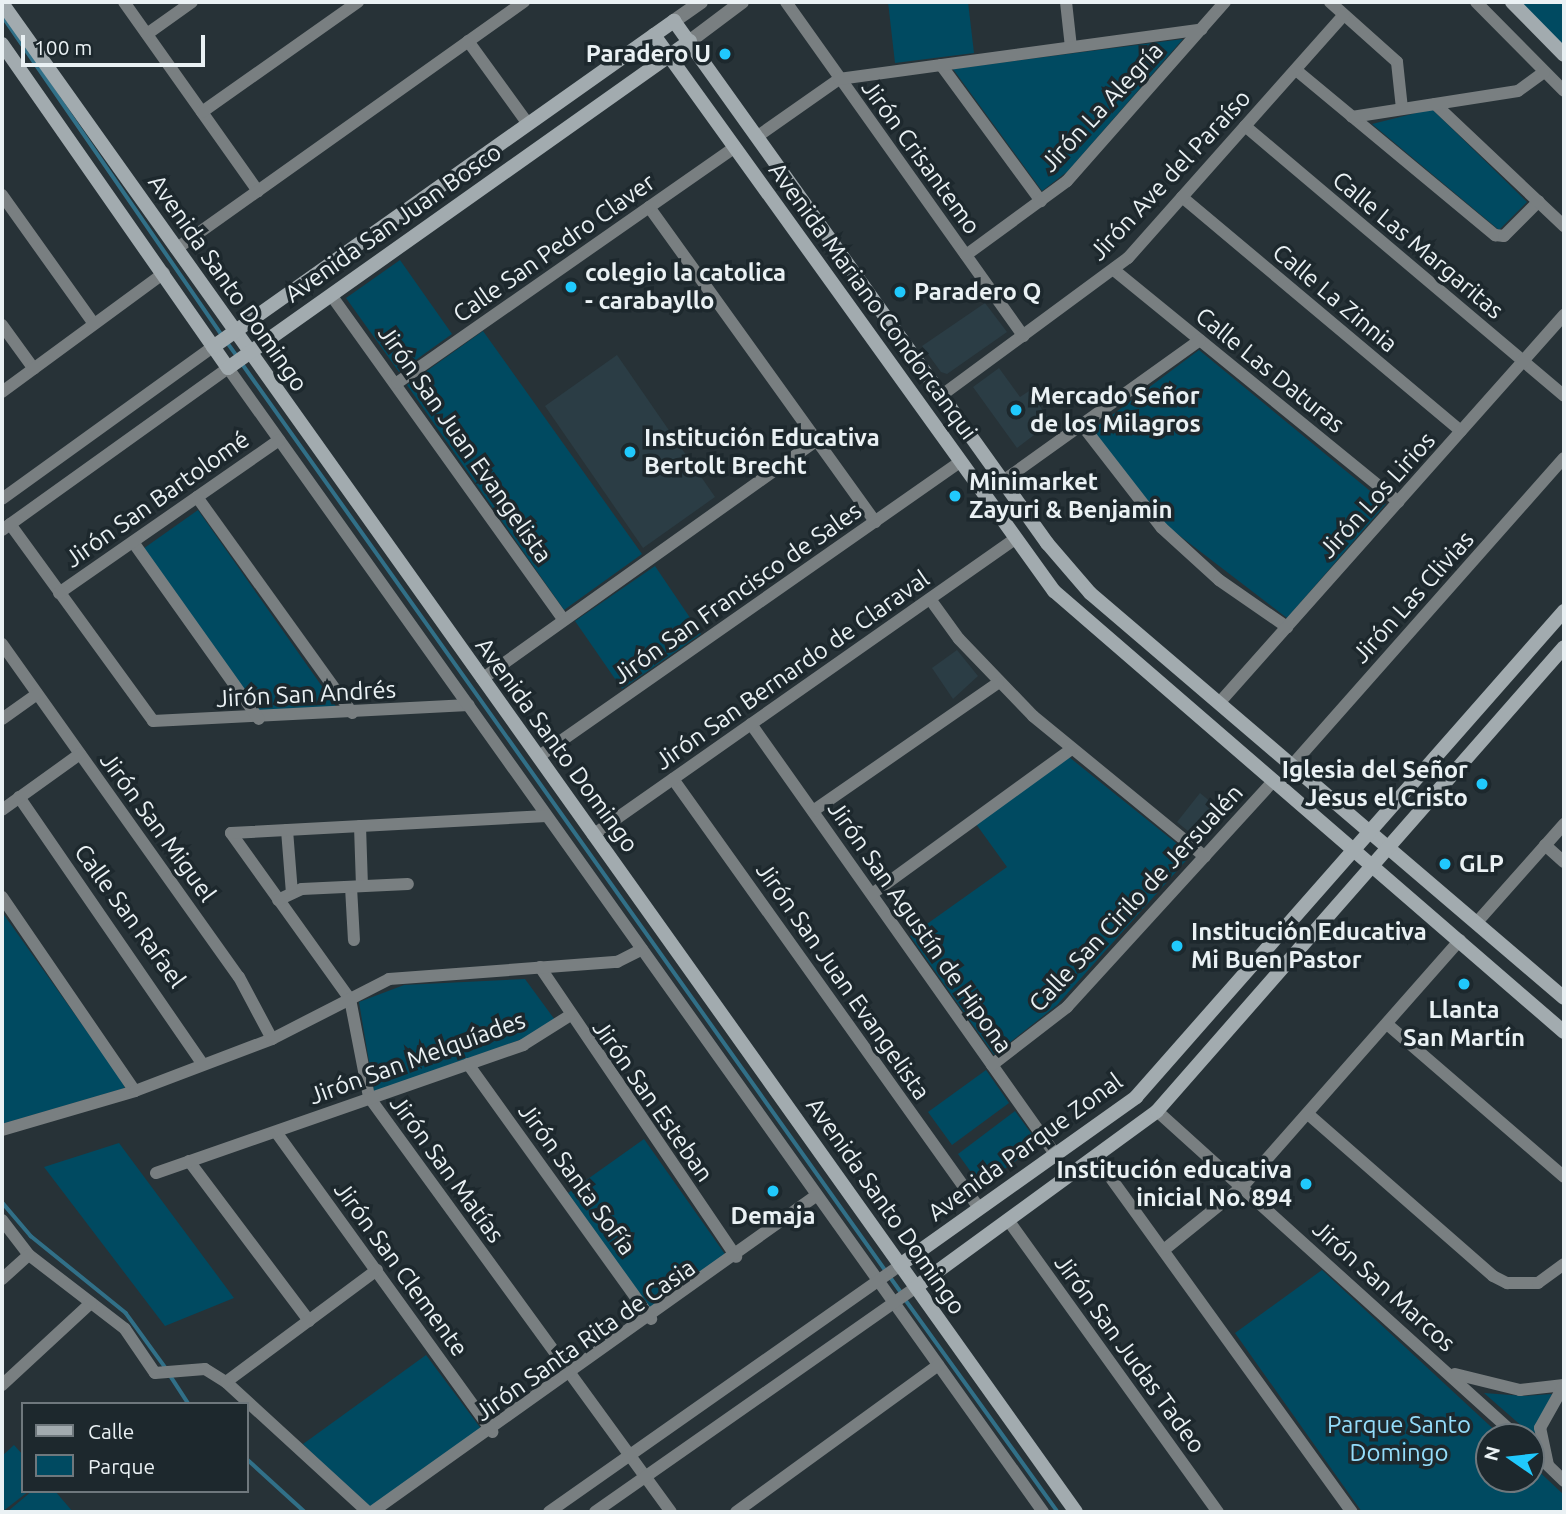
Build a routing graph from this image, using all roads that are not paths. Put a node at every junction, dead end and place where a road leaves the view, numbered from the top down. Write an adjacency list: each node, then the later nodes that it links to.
1 (124, 2): 17 (street)
2 (192, 2): 17 (street)
3 (358, 2): 32 (street)
4 (524, 2): 19 (street)
5 (701, 2): 15 (street, Avenida San Juan Bosco)
6 (742, 2): 20 (street, Avenida San Juan Bosco)
7 (786, 2): 28 (street, Jirón Crisantemo)
8 (1066, 2): 22 (street)
9 (1226, 2): 16 (street, Jirón La Alegría)
10 (1331, 2): 14 (street)
11 (1476, 2): 27 (street)
12 (1512, 2): 23 (main road)
13 (2, 3): 45 (main road, Avenida Santo Domingo)
14 (1344, 15): 26 (street, Jirón Ave del Paraíso); 31 (street)
15 (674, 21): 18 (main road, Avenida San Juan Bosco); 20 (main road, Avenida Mariano Condorcanqui)
16 (1202, 29): 22 (street); 41 (street, Jirón La Alegría)
17 (147, 34): 32 (street)
18 (654, 35): 24 (main road, Avenida Mariano Condorcanqui); 34 (main road, Avenida San Juan Bosco)
19 (468, 41): 34 (street); 38 (street)
20 (690, 41): 24 (main road, Avenida San Juan Bosco); 36 (main road, Avenida Mariano Condorcanqui)
21 (2, 44): 48 (main road, Avenida Santo Domingo)
22 (1071, 47): 25 (street)
23 (1564, 55)
24 (669, 56): 37 (main road, Avenida Mariano Condorcanqui); 49 (main road, Avenida San Juan Bosco)
25 (941, 65): 28 (street); 41 (street)
26 (1296, 70): 33 (street); 35 (street, Jirón Ave del Paraíso)
27 (1544, 72): 29 (street); 30 (street)
28 (839, 79): 36 (street); 46 (street, Jirón Crisantemo)
29 (1564, 91)
30 (1435, 104): 31 (street); 42 (street)
31 (1402, 109): 33 (street)
32 (202, 112): 38 (street)
33 (1352, 117): 42 (street)
34 (528, 124): 53 (main road, Avenida San Juan Bosco)
35 (1245, 126): 40 (street, Jirón Ave del Paraíso); 60 (street, Calle Las Margaritas)
36 (758, 136): 56 (main road, Avenida Mariano Condorcanqui)
37 (735, 147): 43 (street, Calle San Pedro Claver); 59 (main road, Avenida Mariano Condorcanqui)
38 (258, 191): 45 (street)
39 (2, 195): 51 (street)
40 (1182, 197): 47 (street, Jirón Ave del Paraíso); 68 (street, Calle La Zinnia)
41 (1041, 201): 46 (street, Jirón La Alegría)
42 (1539, 201): 44 (street)
43 (649, 206): 63 (street, Calle San Pedro Claver); 70 (street)
44 (1564, 226)
45 (176, 249): 53 (main road, Avenida Santo Domingo)
46 (966, 255): 54 (street, Jirón Crisantemo)
47 (1114, 270): 54 (street, Jirón Ave del Paraíso); 55 (street, Calle Las Daturas)
48 (164, 273): 51 (street); 57 (main road, Avenida Santo Domingo)
49 (331, 295): 58 (main road, Avenida San Juan Bosco); 63 (street, Jirón San Juan Evangelista)
50 (1564, 315): 60 (street, Jirón Los Lirios)
51 (94, 324): 62 (street)
52 (2, 326): 62 (street)
53 (235, 332): 57 (main road, Avenida San Juan Bosco); 58 (main road, Avenida Santo Domingo)
54 (1023, 336): 65 (street, Jirón Ave del Paraíso)
55 (1200, 340): 67 (street); 76 (street, Calle Las Daturas)
56 (907, 346): 59 (main road); 65 (main road, Avenida Mariano Condorcanqui)
57 (213, 347): 61 (main road, Avenida Santo Domingo); 75 (street, Avenida San Juan Bosco)
58 (249, 353): 61 (main road, Avenida San Juan Bosco); 90 (main road, Avenida Santo Domingo)
59 (888, 361): 72 (main road, Avenida Mariano Condorcanqui)
60 (1523, 362): 66 (street, Calle Las Margaritas); 68 (street, Jirón Los Lirios)
61 (228, 368): 69 (street, Avenida Santo Domingo); 78 (street, Avenida San Juan Bosco)
62 (33, 369): 64 (street)
63 (397, 383): 86 (street, Jirón San Juan Evangelista)
64 (2, 392)
65 (942, 395): 73 (main road, Avenida Mariano Condorcanqui)
66 (1564, 396)
67 (1082, 425): 73 (street); 87 (street)
68 (1461, 431): 76 (street, Jirón Los Lirios)
69 (279, 440): 74 (street, Jirón San Bartolomé); 94 (street, Avenida Santo Domingo)
70 (817, 440): 77 (street); 86 (street)
71 (1564, 458): 102 (street, Jirón Las Clivias)
72 (960, 462): 77 (street, Jirón San Francisco de Sales); 79 (main road, Avenida Mariano Condorcanqui)
73 (1003, 481): 81 (main road, Avenida Mariano Condorcanqui)
74 (197, 497): 80 (street, Jirón San Bartolomé); 95 (street)
75 (2, 499)
76 (1398, 502): 87 (street, Jirón Los Lirios)
77 (875, 522): 101 (street, Jirón San Francisco de Sales)
78 (6, 527): 83 (street)
79 (1015, 539): 82 (main road, Avenida Mariano Condorcanqui); 84 (street, Jirón San Bernardo de Claraval)
80 (133, 542): 83 (street, Jirón San Bartolomé); 97 (street)
81 (1073, 574): 82 (main road); 93 (main road, Avenida Mariano Condorcanqui)
82 (1054, 591): 104 (main road, Avenida Mariano Condorcanqui)
83 (59, 593): 97 (street, Jirón San Andrés)
84 (930, 599): 91 (street); 98 (street, Jirón San Bernardo de Claraval)
85 (1564, 611): 111 (main road, Avenida Parque Zonal)
86 (562, 619): 90 (street)
87 (1287, 627): 93 (street, Jirón Los Lirios)
88 (2, 644): 92 (street, Jirón San Miguel)
89 (1564, 647): 114 (main road, Avenida Parque Zonal)
90 (482, 679): 101 (main road, Avenida Santo Domingo)
91 (998, 683): 99 (street); 107 (street)
92 (37, 694): 96 (street); 100 (street, Jirón San Miguel)
93 (1220, 702): 102 (main road, Avenida Mariano Condorcanqui)
94 (469, 705): 95 (street, Jirón San Andrés); 108 (street, Avenida Santo Domingo)
95 (352, 713): 97 (street, Jirón San Andrés)
96 (2, 719)
97 (259, 719)
98 (751, 724): 103 (street, Jirón San Bernardo de Claraval); 107 (street, Jirón San Agustín de Hipona)
99 (1070, 750): 117 (street); 125 (street)
100 (80, 754): 105 (street); 140 (street, Jirón San Miguel)
101 (538, 757): 113 (main road, Avenida Santo Domingo)
102 (1294, 763): 111 (main road, Avenida Mariano Condorcanqui)
103 (673, 779): 113 (street, Jirón San Bernardo de Claraval); 157 (street, Jirón San Juan Evangelista)
104 (1273, 780): 116 (main road, Avenida Mariano Condorcanqui); 117 (street, Calle San Cirilo de Jersualén)
105 (19, 797): 106 (street); 141 (street, Calle San Rafael)
106 (2, 810)
107 (813, 811): 125 (street, Jirón San Agustín de Hipona)
108 (547, 816): 110 (street); 133 (street, Avenida Santo Domingo)
109 (1564, 824): 115 (street)
110 (360, 826): 112 (street); 122 (street)
111 (1374, 829): 114 (main road, Avenida Mariano Condorcanqui); 116 (main road, Avenida Parque Zonal)
112 (287, 830): 124 (street); 127 (street, Jirón San Matías)
113 (593, 835): 164 (main road, Avenida Santo Domingo)
114 (1391, 845): 119 (main road, Avenida Parque Zonal); 128 (main road, Avenida Mariano Condorcanqui)
115 (1545, 845): 118 (street); 129 (street)
116 (1357, 849): 119 (main road, Avenida Mariano Condorcanqui); 120 (main road, Avenida Parque Zonal)
117 (1205, 857): 143 (street, Calle San Cirilo de Jersualén)
118 (1564, 862)
119 (1374, 864): 123 (main road, Avenida Parque Zonal); 130 (main road, Avenida Mariano Condorcanqui)
120 (1335, 873): 123 (main road); 150 (main road, Avenida Parque Zonal)
121 (408, 884): 122 (street)
122 (357, 886): 124 (street); 131 (street)
123 (1353, 888): 146 (main road, Avenida Parque Zonal)
124 (292, 893): 127 (street)
125 (872, 894): 143 (street, Jirón San Agustín de Hipona)
126 (2, 897): 144 (street)
127 (278, 900): 136 (street, Jirón San Matías)
128 (1461, 907): 129 (main road, Avenida Mariano Condorcanqui); 130 (main road)
129 (1478, 921): 135 (main road, Avenida Mariano Condorcanqui)
130 (1444, 926): 132 (main road, Avenida Mariano Condorcanqui)
131 (354, 940)
132 (1460, 940): 138 (street); 139 (main road, Avenida Mariano Condorcanqui)
133 (642, 949): 134 (street); 156 (street, Avenida Santo Domingo)
134 (540, 967): 136 (street); 137 (street, Jirón San Esteban)
135 (1564, 998)
136 (350, 999): 140 (street); 145 (street, Jirón San Matías)
137 (569, 1016): 142 (street, Jirón San Melquíades); 162 (street, Jirón San Esteban)
138 (1387, 1024): 147 (street); 154 (street)
139 (1564, 1031)
140 (272, 1040): 141 (street)
141 (202, 1063): 144 (street)
142 (468, 1064): 145 (street, Jirón San Melquíades); 171 (street, Jirón Santa Sofía)
143 (992, 1065): 150 (street, Jirón San Agustín de Hipona)
144 (135, 1091): 148 (street)
145 (369, 1097): 149 (street, Jirón San Melquíades); 175 (street, Jirón San Matías)
146 (1157, 1111): 151 (main road, Avenida Parque Zonal); 155 (street, Jirón San Marcos)
147 (1308, 1114): 155 (street); 163 (street)
148 (3, 1131)
149 (276, 1132): 152 (street, Jirón San Melquíades); 165 (street, Jirón San Clemente)
150 (1055, 1154): 157 (main road, Avenida Parque Zonal)
151 (1096, 1156): 159 (main road, Avenida Parque Zonal); 160 (street)
152 (189, 1161): 153 (street, Jirón San Melquíades); 172 (street)
153 (156, 1172)
154 (1564, 1177)
155 (1243, 1186): 160 (street); 174 (street, Jirón San Marcos)
156 (817, 1195): 162 (street, Jirón Santa Rita de Casia); 167 (street, Avenida Santo Domingo)
157 (979, 1209): 164 (main road, Avenida Parque Zonal)
158 (2, 1220): 161 (street)
159 (1008, 1220): 168 (main road, Avenida Parque Zonal); 193 (street, Jirón San Judas Tadeo)
160 (1165, 1250): 194 (street)
161 (29, 1255): 166 (street); 169 (street)
162 (736, 1257): 171 (street, Jirón Santa Rita de Casia)
163 (1564, 1264)
164 (900, 1265): 167 (street, Avenida Parque Zonal); 168 (main road, Avenida Santo Domingo)
165 (377, 1270): 172 (street); 180 (street, Jirón San Clemente)
166 (2, 1279)
167 (878, 1280): 170 (street, Avenida Santo Domingo); 181 (street, Avenida Parque Zonal)
168 (916, 1287): 170 (street, Avenida Parque Zonal); 192 (main road, Avenida Santo Domingo)
169 (91, 1303): 176 (street); 177 (street)
170 (894, 1303): 173 (street, Avenida Santo Domingo); 184 (street, Avenida Parque Zonal)
171 (651, 1319): 175 (street, Jirón Santa Rita de Casia)
172 (309, 1321): 176 (street)
173 (938, 1365): 190 (street); 191 (street, Avenida Santo Domingo)
174 (1445, 1370): 178 (street); 179 (street, Jirón San Marcos)
175 (571, 1376): 180 (street, Jirón Santa Rita de Casia); 181 (street, Jirón San Matías)
176 (226, 1382): 186 (street)
177 (2, 1385)
178 (1564, 1386): 183 (street)
179 (1503, 1423)
180 (492, 1432): 186 (street, Jirón Santa Rita de Casia)
181 (629, 1457): 184 (street, Jirón San Matías); 187 (street, Avenida Parque Zonal)
182 (1545, 1462): 183 (street)
183 (1548, 1465): 185 (street)
184 (645, 1478): 188 (street, Avenida Parque Zonal); 189 (street, Jirón San Matías)
185 (1564, 1480)
186 (370, 1512)
187 (549, 1512)
188 (595, 1512)
189 (671, 1512)
190 (736, 1512)
191 (1043, 1512)
192 (1076, 1512)
193 (1218, 1512)
194 (1352, 1512)

